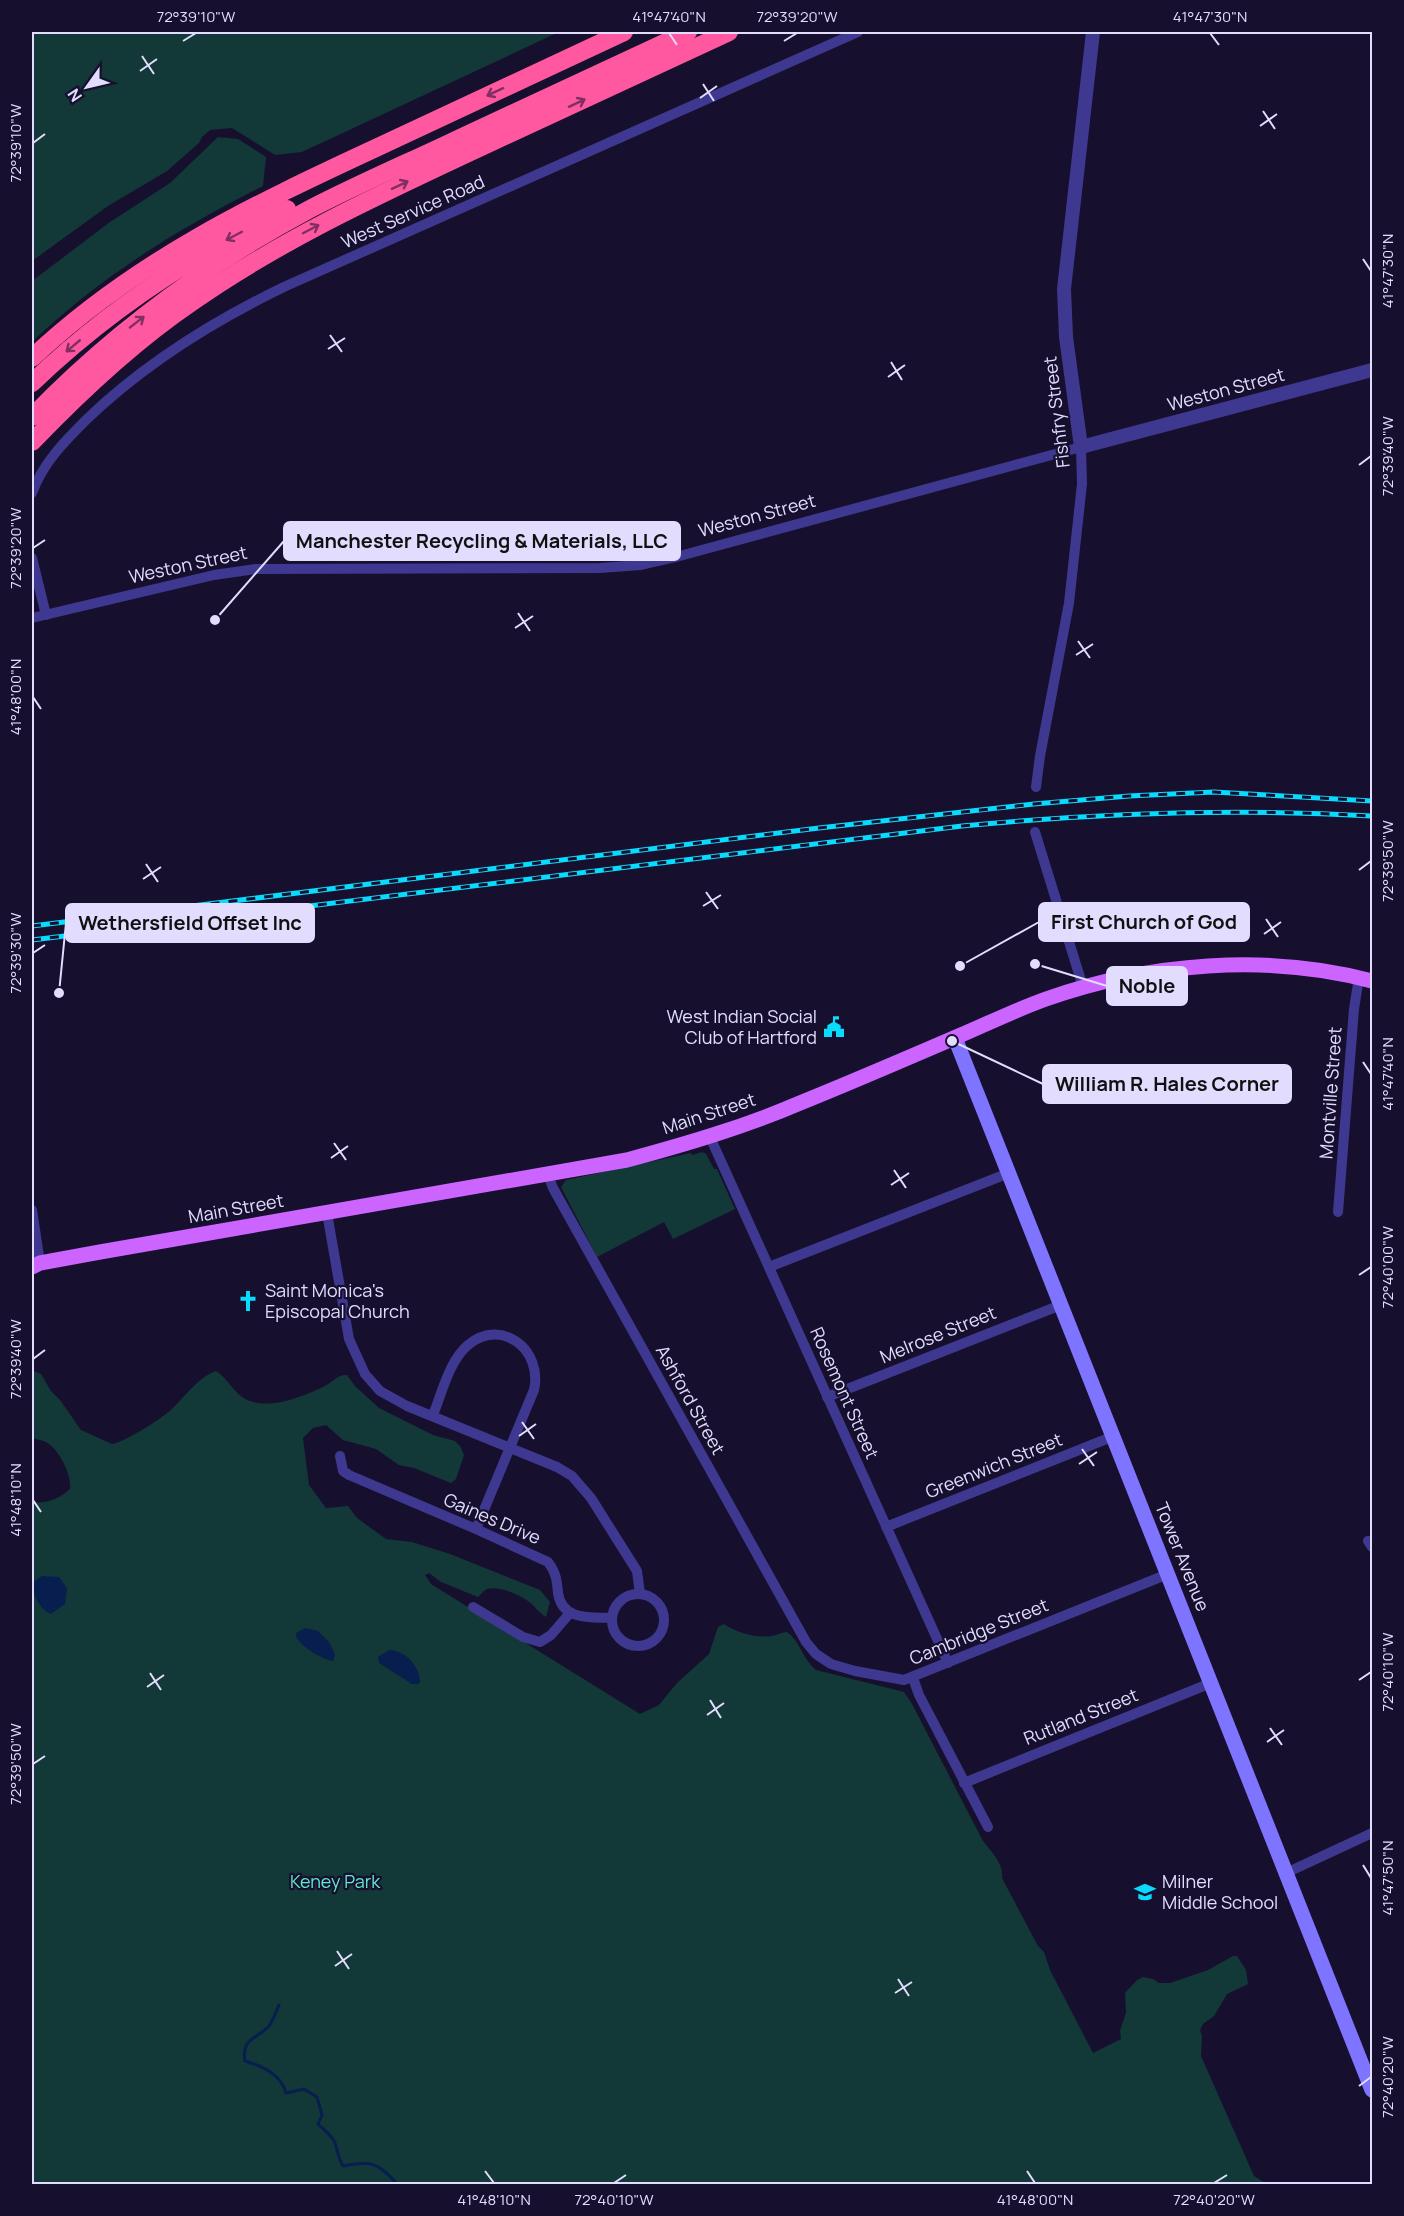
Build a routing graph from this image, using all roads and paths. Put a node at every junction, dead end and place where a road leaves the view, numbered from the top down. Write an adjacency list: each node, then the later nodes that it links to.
1 (624, 32): 7 (highway, one-way to 7)
2 (666, 32): 9 (highway, one-way to 9)
3 (688, 32): 10 (highway, one-way to 3)
4 (729, 32): 11 (highway, one-way to 4)
5 (858, 32): 13 (street, West Service Road)
6 (1093, 32): 12 (street, Fishfry Street)
7 (32, 358)
8 (1372, 370): 12 (street, Weston Street)
9 (32, 383)
10 (32, 417)
11 (32, 441)
12 (1081, 447): 15 (street, Weston Street); 17 (street, Fishfry Street)
13 (32, 492)
14 (32, 558): 15 (street)
15 (46, 615): 16 (street, Weston Street)
16 (32, 618)
17 (1036, 787)
18 (1035, 832): 20 (street)
19 (1366, 979): 20 (main road, Main Street); 26 (street, Montville Street)
20 (1083, 987): 21 (main road, Main Street)
21 (955, 1038): 22 (main road, Main Street); 24 (main road, Tower Avenue)
22 (710, 1137): 23 (main road, Main Street); 29 (street, Rosemont Street)
23 (547, 1173): 27 (main road, Main Street); 43 (street, Ashford Street)
24 (1009, 1173): 29 (street); 30 (main road, Tower Avenue)
25 (32, 1210): 28 (street)
26 (1338, 1212)
27 (327, 1213): 28 (main road, Main Street); 32 (street)
28 (34, 1264)
29 (769, 1267): 31 (street, Rosemont Street)
30 (1061, 1305): 31 (street, Melrose Street); 33 (main road, Tower Avenue)
31 (828, 1397): 36 (street, Rosemont Street)
32 (433, 1415): 34 (street); 34 (street)
33 (1114, 1436): 36 (street, Greenwich Street); 38 (main road, Tower Avenue)
34 (509, 1447): 37 (street); 39 (street)
35 (340, 1456): 37 (street, Gaines Drive)
36 (886, 1527): 44 (street, Rosemont Street)
37 (476, 1528): 41 (street, Gaines Drive)
38 (1168, 1574): 44 (street, Cambridge Street); 46 (main road, Tower Avenue)
39 (640, 1594): 42 (street); 42 (street)
40 (473, 1607): 41 (street)
41 (570, 1613): 42 (street)
42 (612, 1618)
43 (806, 1642): 45 (street, Cambridge Street)
44 (948, 1663): 45 (street, Cambridge Street)
45 (913, 1678): 47 (street)
46 (1211, 1683): 47 (street, Rutland Street); 50 (main road, Tower Avenue)
47 (964, 1783): 48 (street)
48 (988, 1827)
49 (1372, 1833): 50 (street)
50 (1286, 1873): 51 (main road, Tower Avenue)
51 (1372, 2090)

